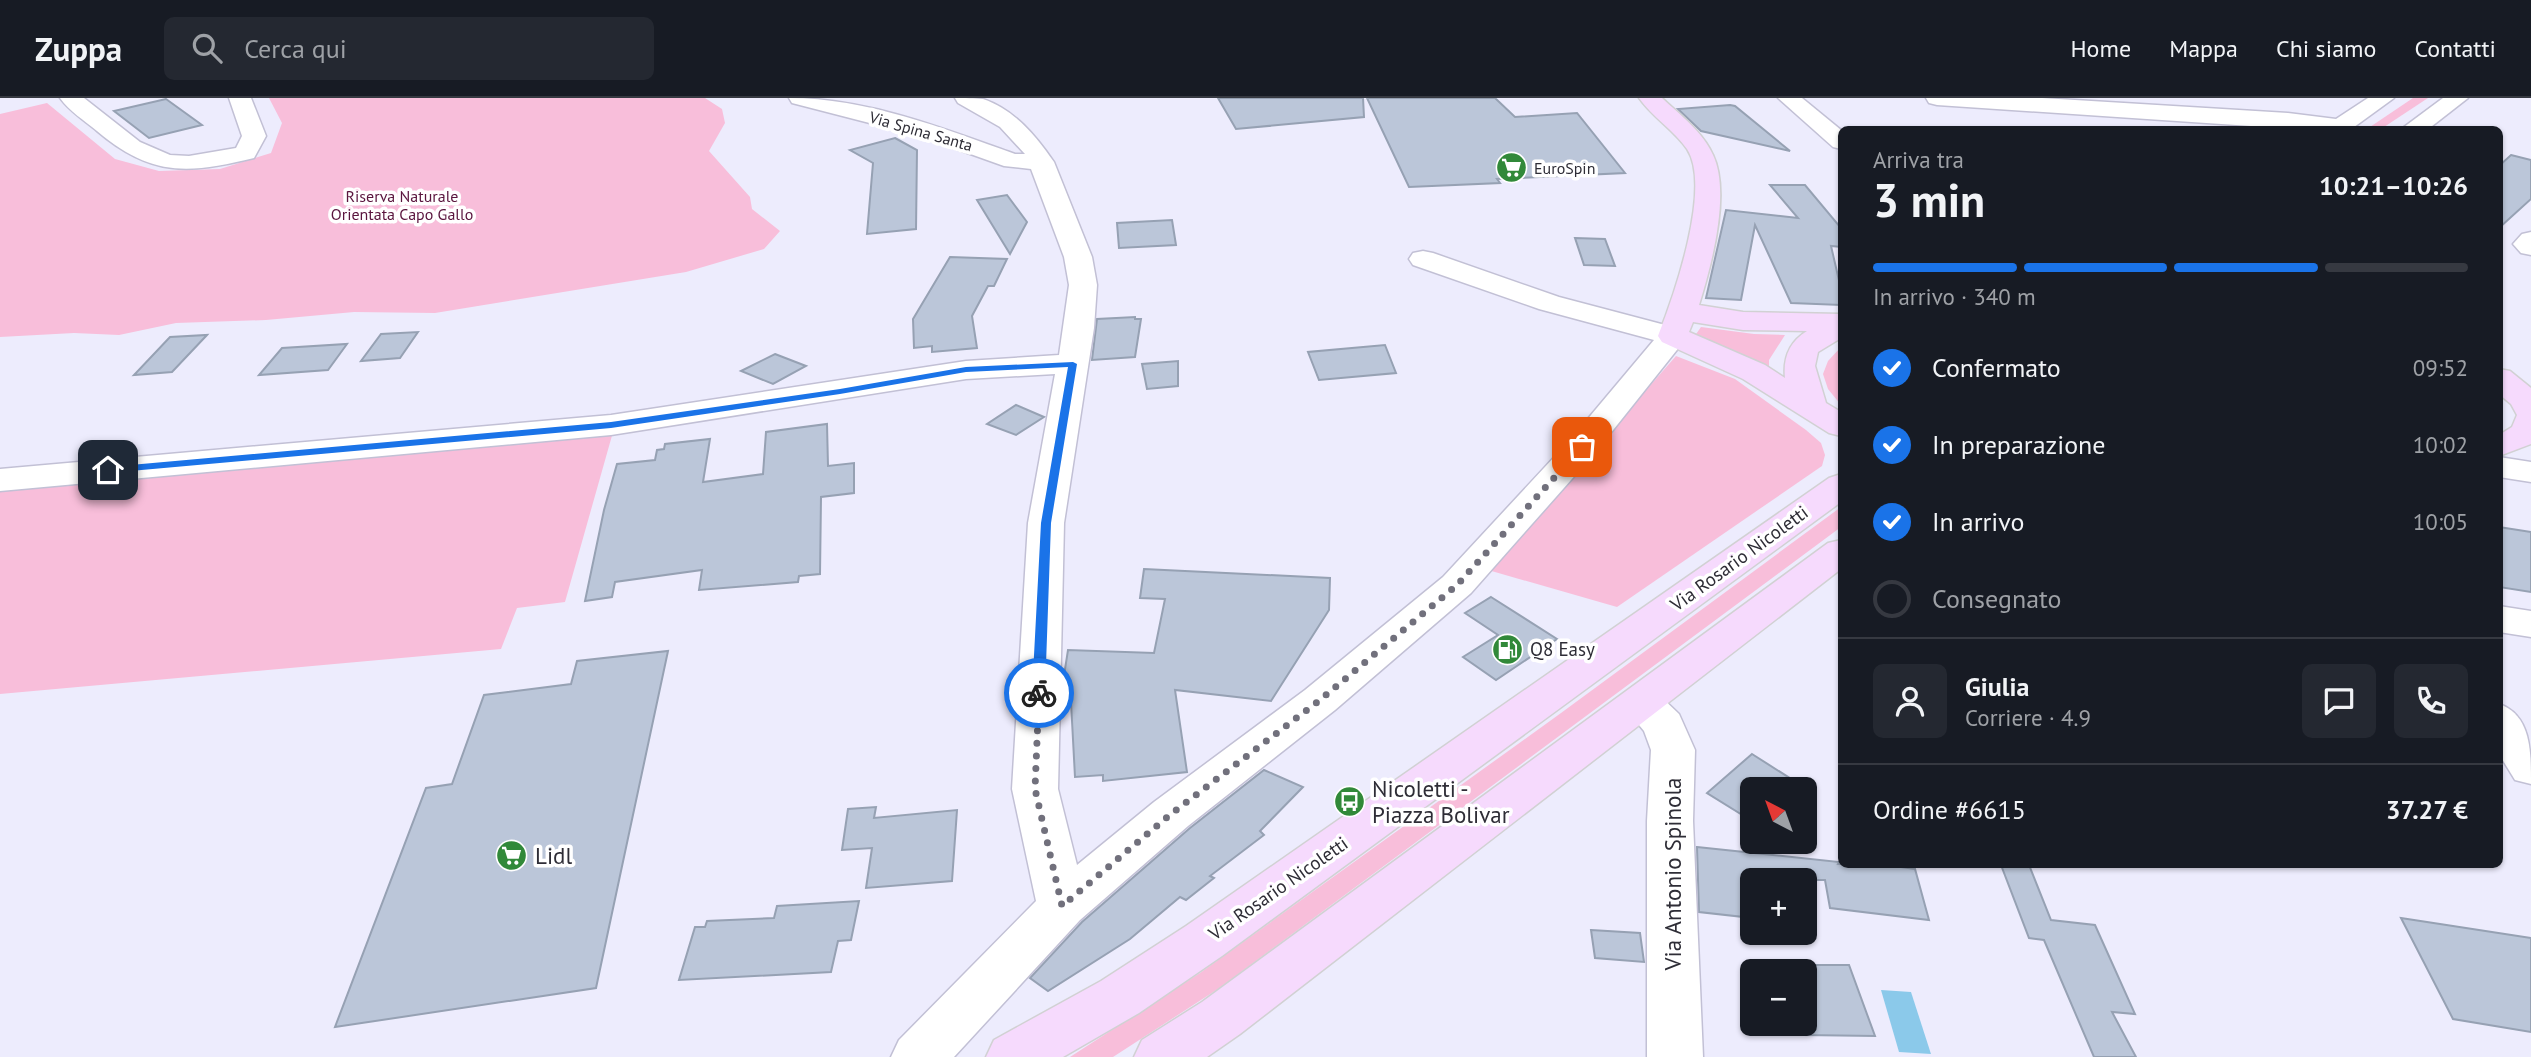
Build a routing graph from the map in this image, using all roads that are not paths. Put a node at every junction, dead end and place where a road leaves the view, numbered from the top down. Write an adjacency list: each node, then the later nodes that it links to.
1 (71, 98): 2 (street)
2 (240, 98)
3 (800, 98): 10 (street, Via Spina Santa)
4 (966, 98): 17 (street)
5 (1650, 98): 21 (main road)
6 (1789, 98): 16 (street)
7 (1937, 98): 11 (street)
8 (2383, 98): 14 (street)
9 (2457, 98): 15 (street)
10 (823, 101): 17 (street, Via Spina Santa)
11 (2113, 109): 12 (street); 13 (street)
12 (2080, 126)
13 (2324, 126)
14 (2339, 126)
15 (2417, 126)
16 (1838, 139)
17 (1041, 162): 24 (street)
18 (2531, 240): 19 (street)
19 (2531, 247)
20 (1423, 259): 21 (street)
21 (1679, 324): 22 (main road); 28 (main road); 40 (street)
22 (1838, 325)
23 (1838, 327): 28 (main road)
24 (1073, 364): 32 (street); 40 (street)
25 (2513, 386): 26 (main road)
26 (2531, 412)
27 (2531, 418): 29 (main road)
28 (1831, 421)
29 (2503, 445)
30 (2503, 468): 31 (street)
31 (2531, 472)
32 (0, 480)
33 (1838, 487): 42 (main road, Via Rosario Nicoletti)
34 (1838, 553): 37 (main road)
35 (2503, 620): 36 (street)
36 (2531, 624)
37 (1641, 702): 43 (main road); 44 (street, Via Antonio Spinola)
38 (2503, 725): 39 (street)
39 (2531, 768)
40 (1062, 906): 41 (street)
41 (919, 1057)
42 (1014, 1057)
43 (1162, 1057)
44 (1675, 1057)

